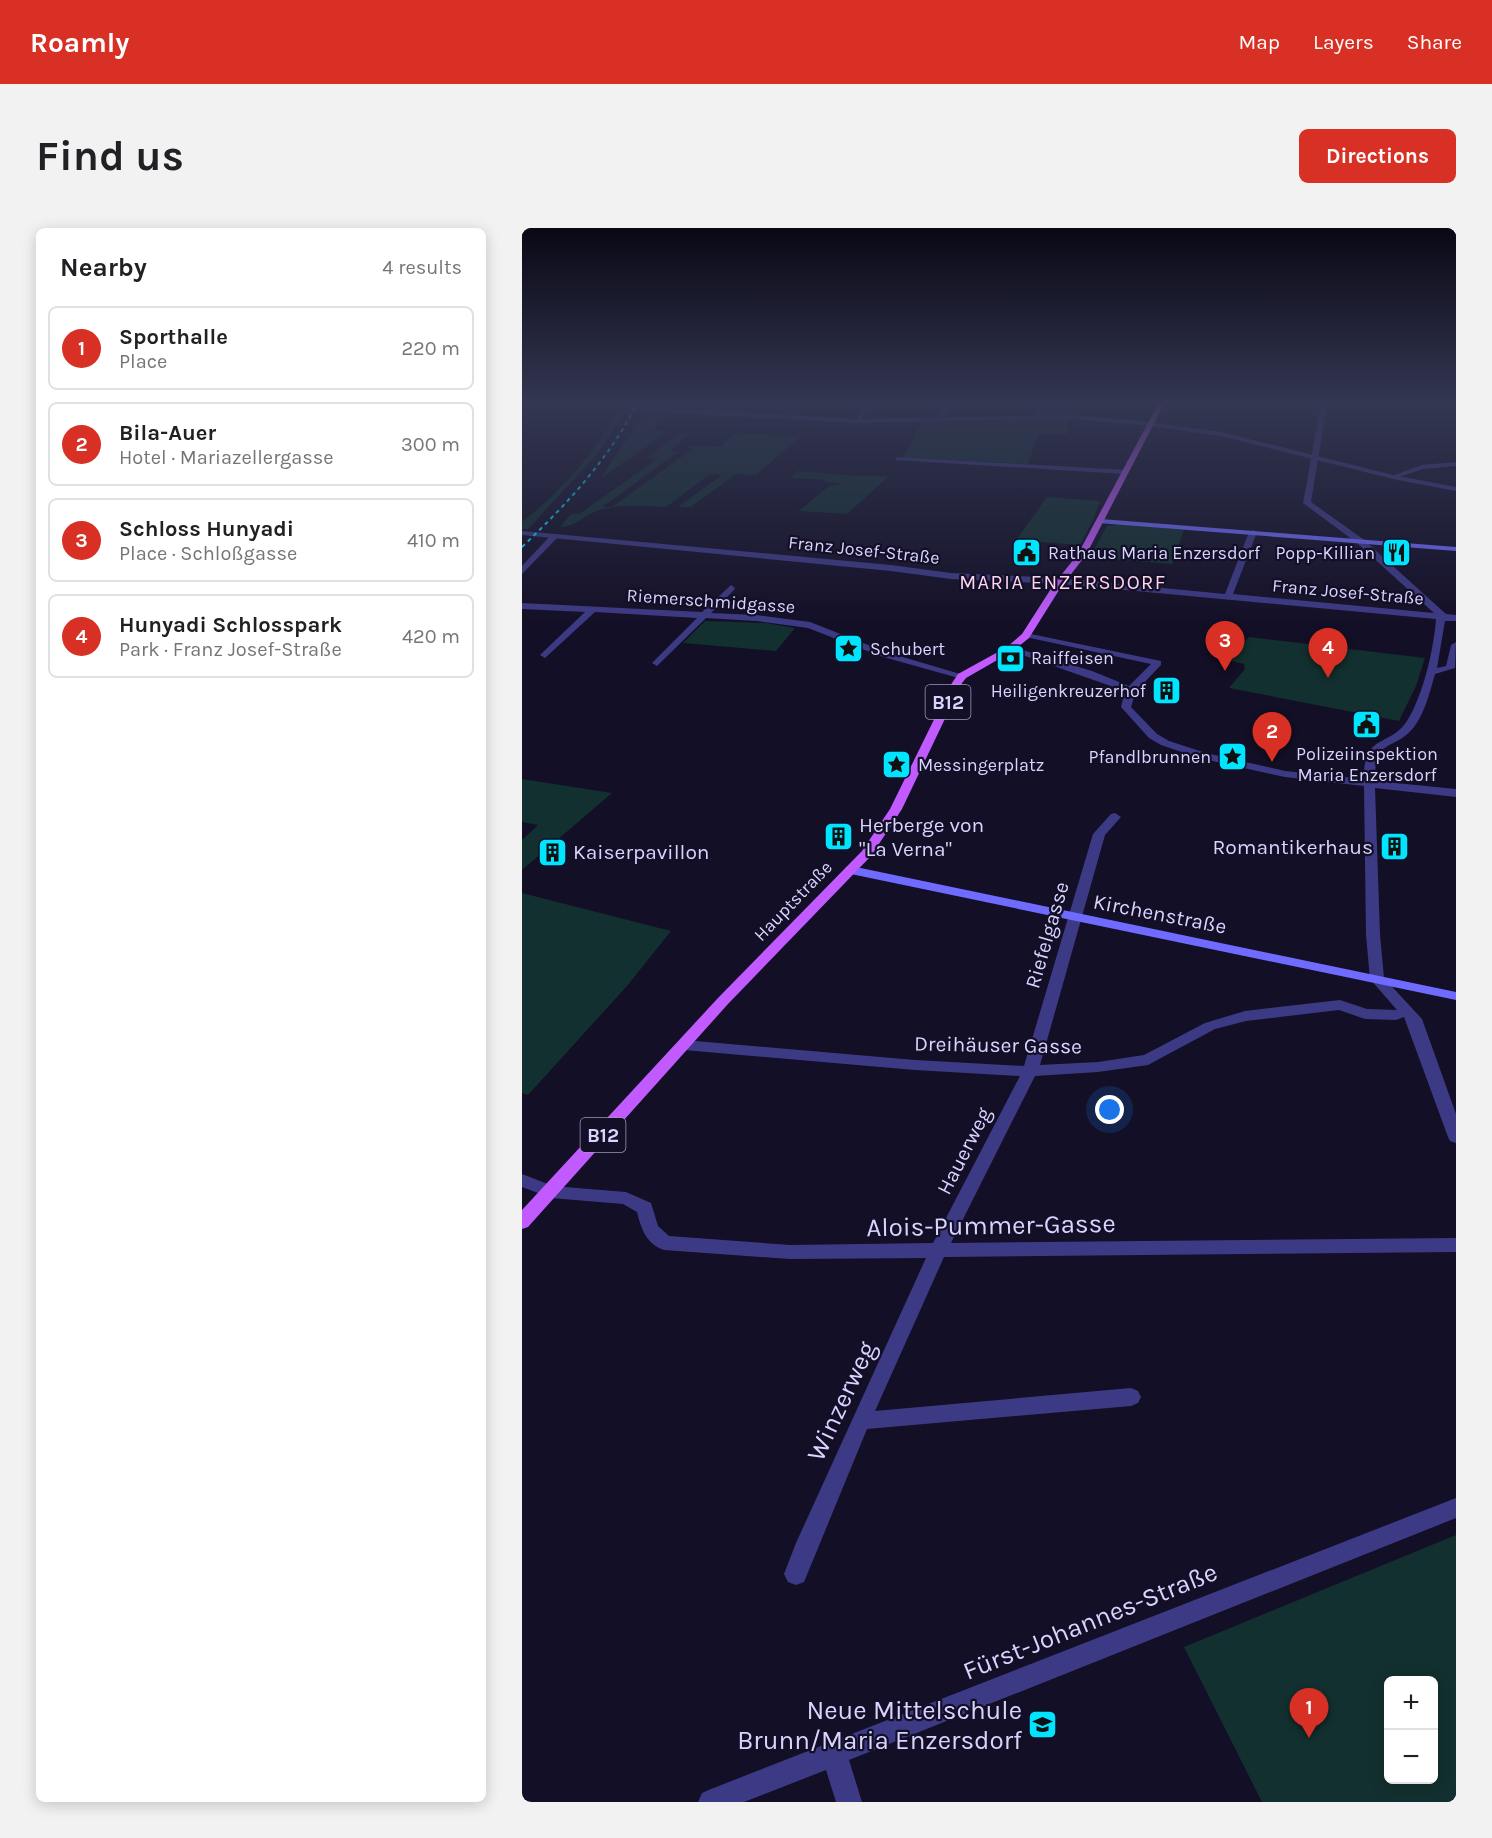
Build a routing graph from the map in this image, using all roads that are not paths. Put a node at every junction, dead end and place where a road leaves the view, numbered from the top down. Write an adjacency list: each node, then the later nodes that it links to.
1 (1122, 477): 5 (main road, B12)
2 (1311, 477): 9 (street)
3 (1396, 477): 4 (street)
4 (1454, 487)
5 (1101, 521): 6 (main road); 12 (main road, B12)
6 (1253, 532): 9 (main road); 14 (street)
7 (522, 533): 8 (street, Franz Josef-Straße)
8 (555, 536): 11 (street); 12 (street, Franz Josef-Straße)
9 (1360, 541): 10 (main road); 18 (street)
10 (1456, 549)
11 (522, 571)
12 (1061, 581): 14 (street, Franz Josef-Straße); 21 (main road, B12)
13 (731, 588): 17 (street)
14 (1228, 597): 18 (street, Franz Josef-Straße)
15 (522, 606): 16 (street, Riemerschmidgasse)
16 (591, 611): 17 (street, Riemerschmidgasse); 24 (street)
17 (704, 615): 26 (street); 30 (street, Riemerschmidgasse)
18 (1441, 617): 19 (street, Franz Josef-Straße); 20 (street); 27 (street)
19 (1456, 618)
20 (1456, 626)
21 (1026, 636): 23 (main road, B12); 25 (street)
22 (1456, 645): 27 (street)
23 (1010, 649): 28 (street); 30 (main road, B12)
24 (545, 655)
25 (1116, 655): 28 (street); 31 (street)
26 (657, 663)
27 (1431, 672): 29 (street); 32 (street)
28 (1088, 673): 31 (street)
29 (1456, 675)
30 (962, 676): 35 (main road, Hauptstraße / B12)
31 (1131, 690): 32 (street)
32 (1369, 783): 33 (street); 37 (street)
33 (1456, 793)
34 (1114, 817): 36 (street, Riefelgasse)
35 (851, 870): 36 (main road, Kirchenstraße); 40 (main road, Hauptstraße / B12)
36 (1073, 918): 37 (main road, Kirchenstraße); 41 (street, Riefelgasse)
37 (1377, 979): 38 (main road, Kirchenstraße); 39 (street)
38 (1456, 996)
39 (1407, 1012): 41 (street, Dreihäuser Gasse); 42 (street)
40 (684, 1045): 41 (street, Dreihäuser Gasse); 44 (main road, B12)
41 (1030, 1071): 47 (street, Hauerweg)
42 (1456, 1137)
43 (522, 1180): 44 (street, Alois-Pummer-Gasse)
44 (551, 1192): 45 (main road, B12); 47 (street, Alois-Pummer-Gasse)
45 (522, 1222)
46 (1456, 1245): 47 (street, Alois-Pummer-Gasse)
47 (938, 1251): 49 (street, Winzerweg)
48 (1131, 1397): 49 (street)
49 (860, 1420): 51 (street, Winzerweg)
50 (1456, 1508): 52 (street, Fürst-Johannes-Straße)
51 (796, 1574)
52 (834, 1754): 53 (street, Fürst-Johannes-Straße); 54 (street)
53 (711, 1802)
54 (849, 1802)

